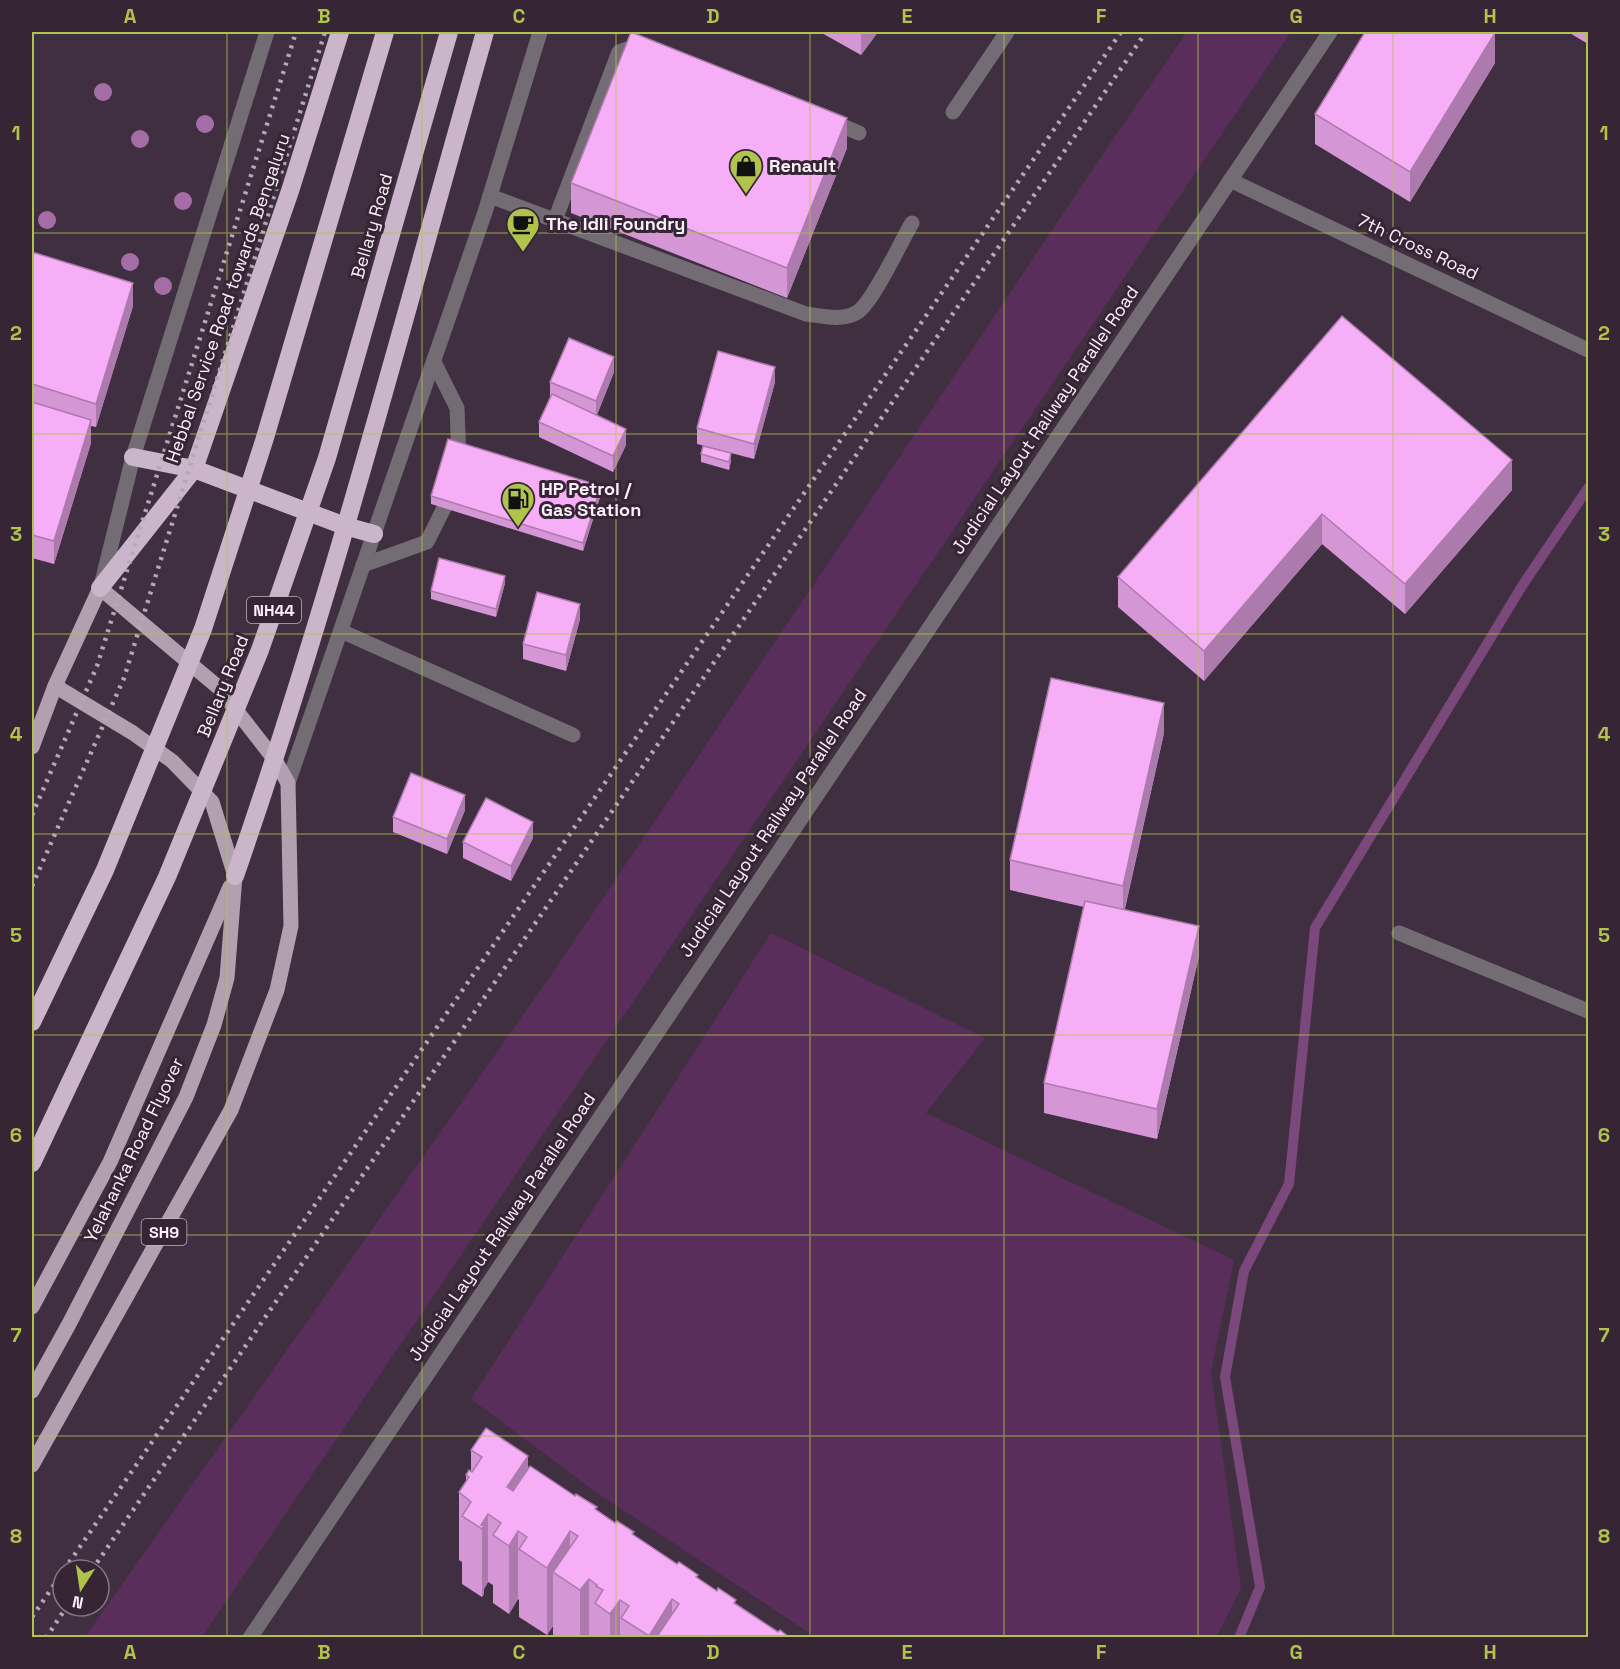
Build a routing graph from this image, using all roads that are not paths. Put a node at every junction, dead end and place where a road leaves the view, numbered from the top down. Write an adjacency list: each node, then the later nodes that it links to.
1 (267, 32): 19 (street)
2 (340, 32): 20 (highway, Hebbal Service Road towards Bengaluru)
3 (385, 32): 34 (highway, bridge)
4 (449, 32): 35 (highway, Bellary Road / NH44, bridge)
5 (485, 32): 21 (highway)
6 (540, 32): 14 (street)
7 (1007, 32): 10 (street)
8 (1330, 32): 13 (street, Judicial Layout Railway Parallel Road)
9 (651, 50): 15 (street)
10 (953, 112)
11 (816, 115): 12 (street)
12 (860, 133)
13 (1230, 180): 17 (street, 7th Cross Road); 39 (street, Judicial Layout Railway Parallel Road)
14 (490, 196): 15 (street); 18 (street)
15 (555, 220): 16 (street)
16 (912, 223)
17 (1588, 350)
18 (434, 362): 22 (street); 23 (street)
19 (133, 457): 20 (highway); 24 (street)
20 (194, 469): 21 (highway); 24 (highway, Hebbal Service Road towards Bengaluru)
21 (345, 526): 22 (highway); 29 (highway)
22 (374, 534): 23 (street)
23 (363, 565): 25 (street)
24 (100, 588): 26 (main road); 29 (main road)
25 (341, 631): 27 (street); 30 (street)
26 (55, 686): 28 (main road); 31 (main road, SH9)
27 (573, 735)
28 (32, 747)
29 (275, 760): 30 (main road, SH9); 31 (highway)
30 (288, 783): 38 (main road, SH9)
31 (235, 876): 36 (main road); 37 (main road, Yelahanka Road Flyover / SH9)
32 (1399, 933): 33 (street)
33 (1588, 1011)
34 (32, 1022)
35 (32, 1163)
36 (32, 1307)
37 (32, 1391)
38 (32, 1465)
39 (250, 1638)

